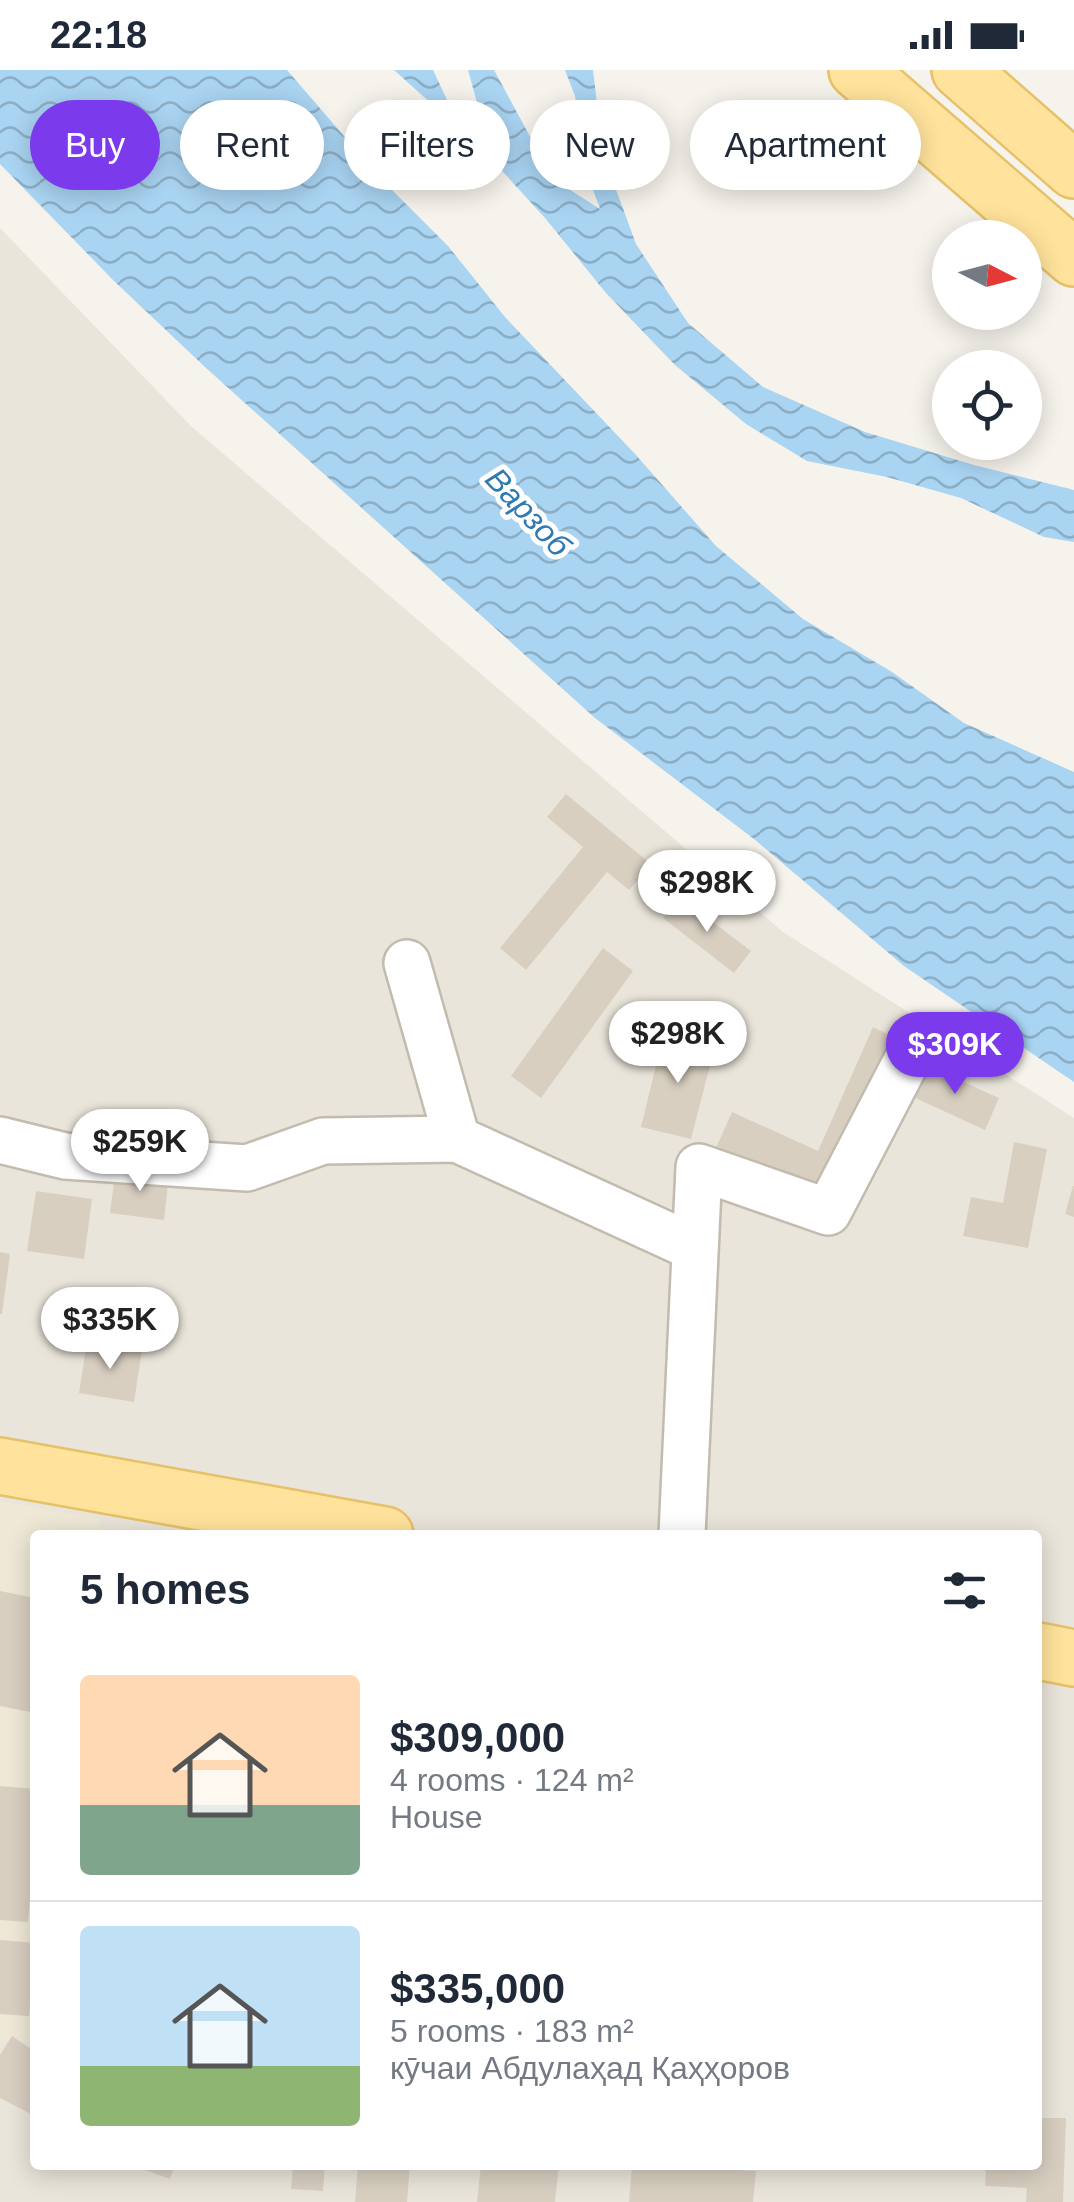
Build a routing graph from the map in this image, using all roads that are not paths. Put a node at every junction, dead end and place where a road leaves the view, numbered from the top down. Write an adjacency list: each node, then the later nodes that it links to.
1 (857, 70): 4 (main road)
2 (960, 70): 3 (main road)
3 (1074, 170)
4 (1074, 258)
5 (408, 963): 8 (street)
6 (916, 1042): 9 (street)
7 (0, 1140): 8 (street)
8 (457, 1140): 9 (street)
9 (695, 1248): 12 (street)
10 (0, 1466): 11 (main road)
11 (357, 1530)
12 (682, 1530)
13 (1042, 1653): 14 (main road)
14 (1074, 1658)

